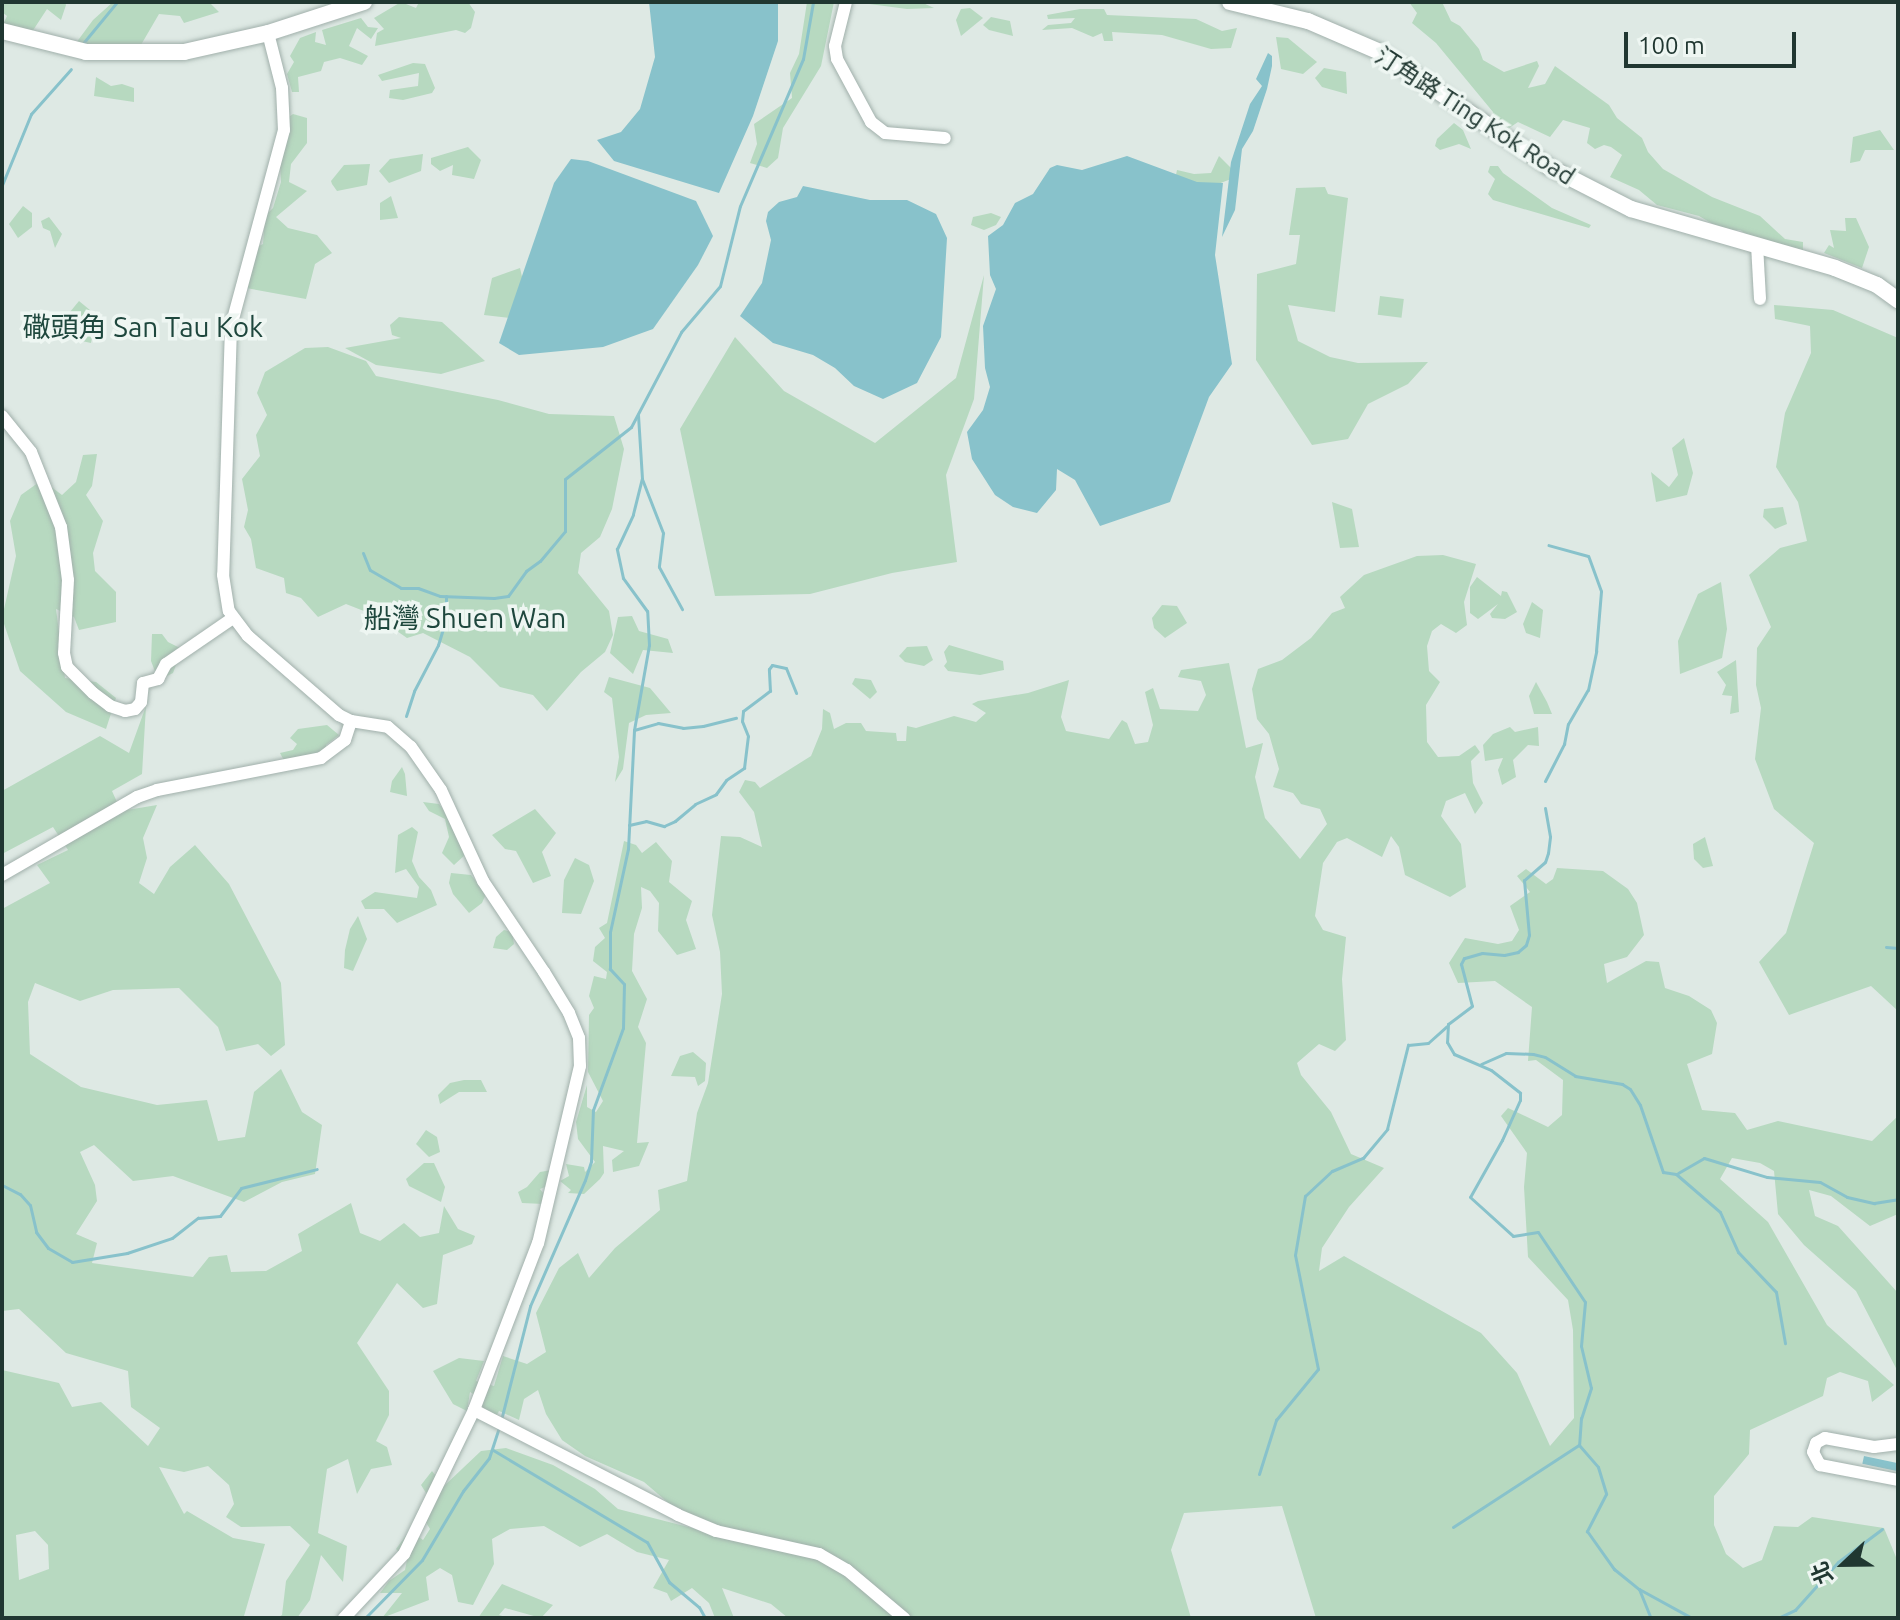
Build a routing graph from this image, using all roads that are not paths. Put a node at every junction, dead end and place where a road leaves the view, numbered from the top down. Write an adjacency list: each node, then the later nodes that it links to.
1 (846, 2): 6 (street)
2 (1230, 2): 7 (main road, 汀角路 Ting Kok Road)
3 (360, 3): 5 (main road)
4 (2, 31): 5 (main road)
5 (268, 33): 11 (street)
6 (945, 138)
7 (1757, 245): 8 (street); 9 (main road, 汀角路 Ting Kok Road)
8 (1760, 299)
9 (1898, 300)
10 (2, 416): 11 (street)
11 (233, 618): 12 (street)
12 (351, 721): 13 (street); 14 (street)
13 (2, 875)
14 (474, 1410): 17 (street); 18 (street)
15 (1898, 1444): 16 (street)
16 (1898, 1480)
17 (344, 1618)
18 (904, 1618)

